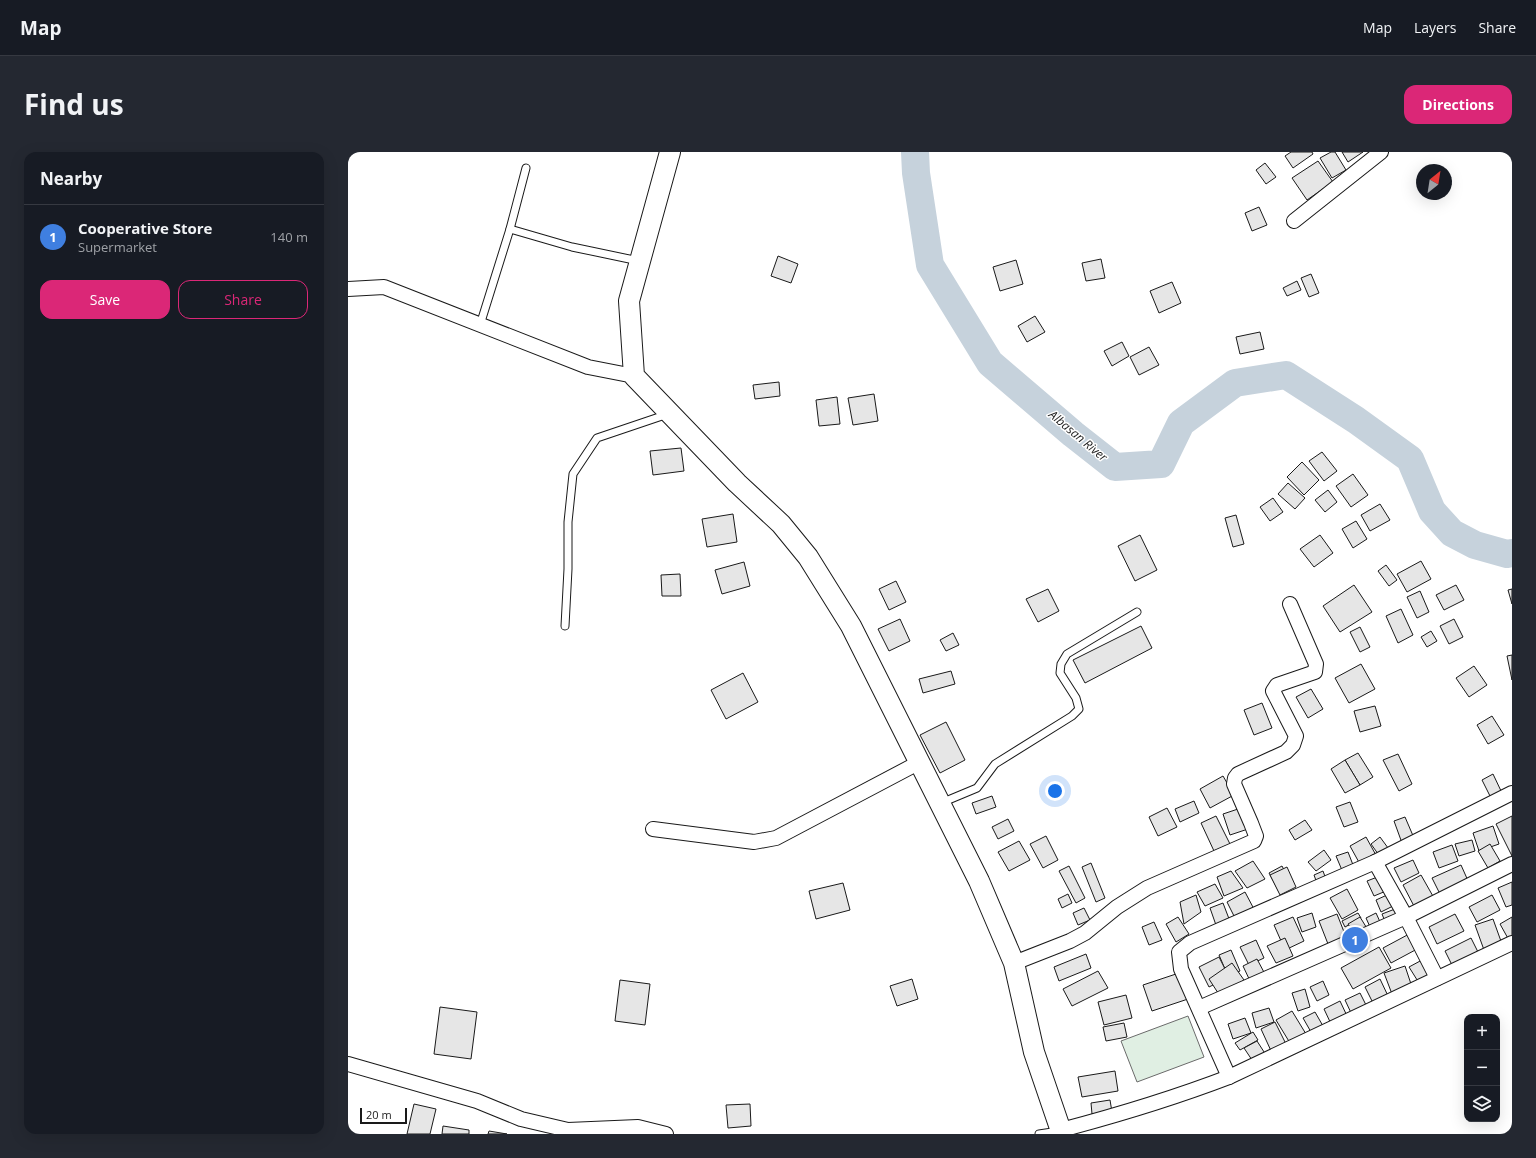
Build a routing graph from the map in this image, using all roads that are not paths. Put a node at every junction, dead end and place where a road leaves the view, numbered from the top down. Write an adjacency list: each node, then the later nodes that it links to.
1 (670, 152): 6 (street)
2 (1381, 152): 4 (street)
3 (526, 168): 5 (lane)
4 (1294, 221)
5 (510, 229): 6 (lane); 8 (lane)
6 (640, 262): 9 (street)
7 (348, 289): 8 (street)
8 (480, 325): 9 (street)
9 (634, 376): 10 (street)
10 (670, 413): 13 (lane); 14 (street)
11 (1290, 604): 22 (street)
12 (1137, 612): 16 (lane)
13 (565, 626)
14 (920, 762): 16 (street); 17 (street)
15 (1512, 793): 18 (street)
16 (940, 803): 22 (street)
17 (653, 829)
18 (1375, 862): 20 (street); 24 (street)
19 (1512, 864): 20 (street)
20 (1406, 916): 23 (street); 24 (street)
21 (1512, 943): 23 (street)
22 (1014, 963): 27 (street)
23 (1437, 978): 26 (street)
24 (1199, 1008): 26 (street)
25 (348, 1064): 28 (street)
26 (1229, 1077): 27 (street)
27 (1062, 1132): 29 (lane)
28 (666, 1134)
29 (1039, 1134)

